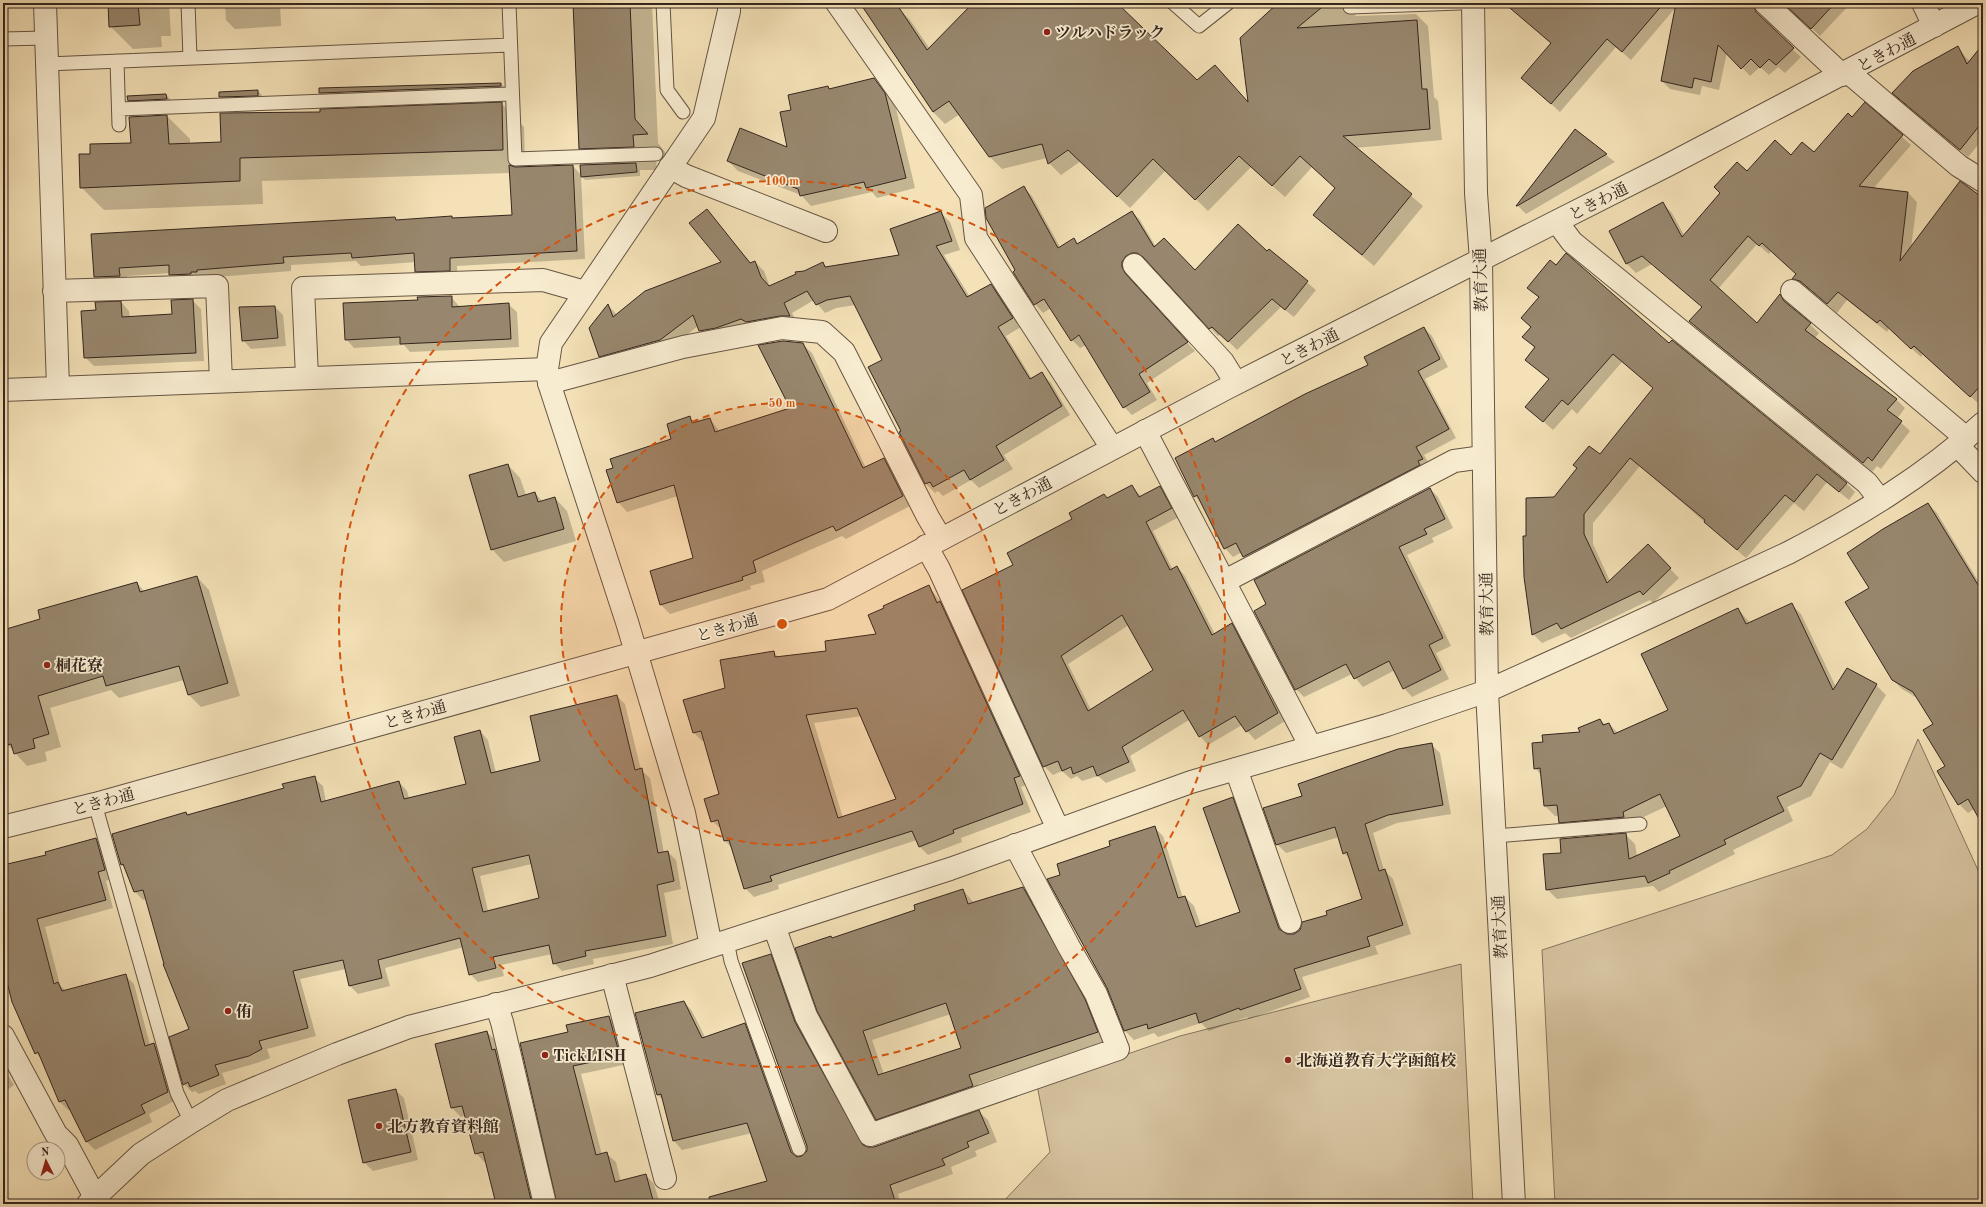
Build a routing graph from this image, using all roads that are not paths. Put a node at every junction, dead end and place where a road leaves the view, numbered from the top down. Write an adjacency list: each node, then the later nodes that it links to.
1 (45, 3): 16 (street)
2 (188, 3): 19 (lane)
3 (508, 3): 18 (lane)
4 (663, 3): 25 (lane)
5 (729, 3): 27 (street)
6 (837, 3): 45 (street)
7 (1173, 3): 8 (lane)
8 (1228, 3)
9 (1460, 3): 14 (lane)
10 (1473, 3): 31 (street, 教育大通)
11 (1766, 3): 22 (street)
12 (1923, 3): 15 (street)
13 (1977, 3): 15 (street, ときわ通)
14 (1350, 7)
15 (1934, 26): 22 (street, ときわ通)
16 (46, 38): 17 (lane); 21 (street)
17 (3, 39)
18 (510, 45): 19 (lane); 23 (lane)
19 (190, 58): 20 (lane)
20 (117, 61): 21 (lane); 24 (lane)
21 (47, 64): 33 (street)
22 (1845, 73): 28 (street); 29 (street, ときわ通)
23 (512, 94): 24 (lane); 27 (lane)
24 (118, 109): 26 (lane)
25 (683, 112)
26 (119, 125)
27 (663, 160): 30 (street); 35 (street)
28 (1983, 181)
29 (1557, 222): 31 (street, ときわ通); 48 (street)
30 (826, 231)
31 (1480, 260): 39 (street, ときわ通); 46 (street, 教育大通)
32 (1134, 265): 39 (street)
33 (54, 290): 38 (street); 40 (street)
34 (1792, 291): 44 (street)
35 (585, 292): 36 (street); 37 (street)
36 (548, 376): 37 (street); 49 (street); 51 (street)
37 (307, 377): 38 (street)
38 (221, 382): 40 (street)
39 (1236, 384): 43 (street, ときわ通)
40 (58, 387): 41 (street)
41 (3, 390)
42 (1983, 423): 44 (street)
43 (1145, 431): 45 (street, ときわ通); 50 (street)
44 (1962, 442): 47 (street); 48 (street)
45 (1112, 448): 49 (street, ときわ通)
46 (1483, 457): 50 (street); 52 (street, 教育大通)
47 (1983, 472)
48 (1880, 500): 52 (street)
49 (934, 542): 51 (street, ときわ通); 58 (street)
50 (1225, 581): 53 (street)
51 (636, 652): 55 (street, ときわ通); 63 (street)
52 (1487, 691): 53 (street); 59 (street, 教育大通)
53 (1311, 747): 54 (street)
54 (1236, 769): 58 (street); 61 (street)
55 (95, 804): 57 (street, ときわ通); 67 (lane)
56 (1640, 824): 59 (lane)
57 (3, 827)
58 (1058, 829): 60 (street)
59 (1495, 836): 72 (street, 教育大通)
60 (1015, 845): 62 (street); 62 (street)
61 (1290, 922)
62 (774, 926): 63 (street)
63 (719, 944): 64 (street); 68 (lane)
64 (612, 975): 65 (street); 69 (street)
65 (496, 1004): 67 (street); 71 (street)
66 (3, 1036): 70 (street)
67 (191, 1122): 70 (street)
68 (799, 1149)
69 (666, 1178)
70 (92, 1200)
71 (545, 1204)
72 (1514, 1204)

